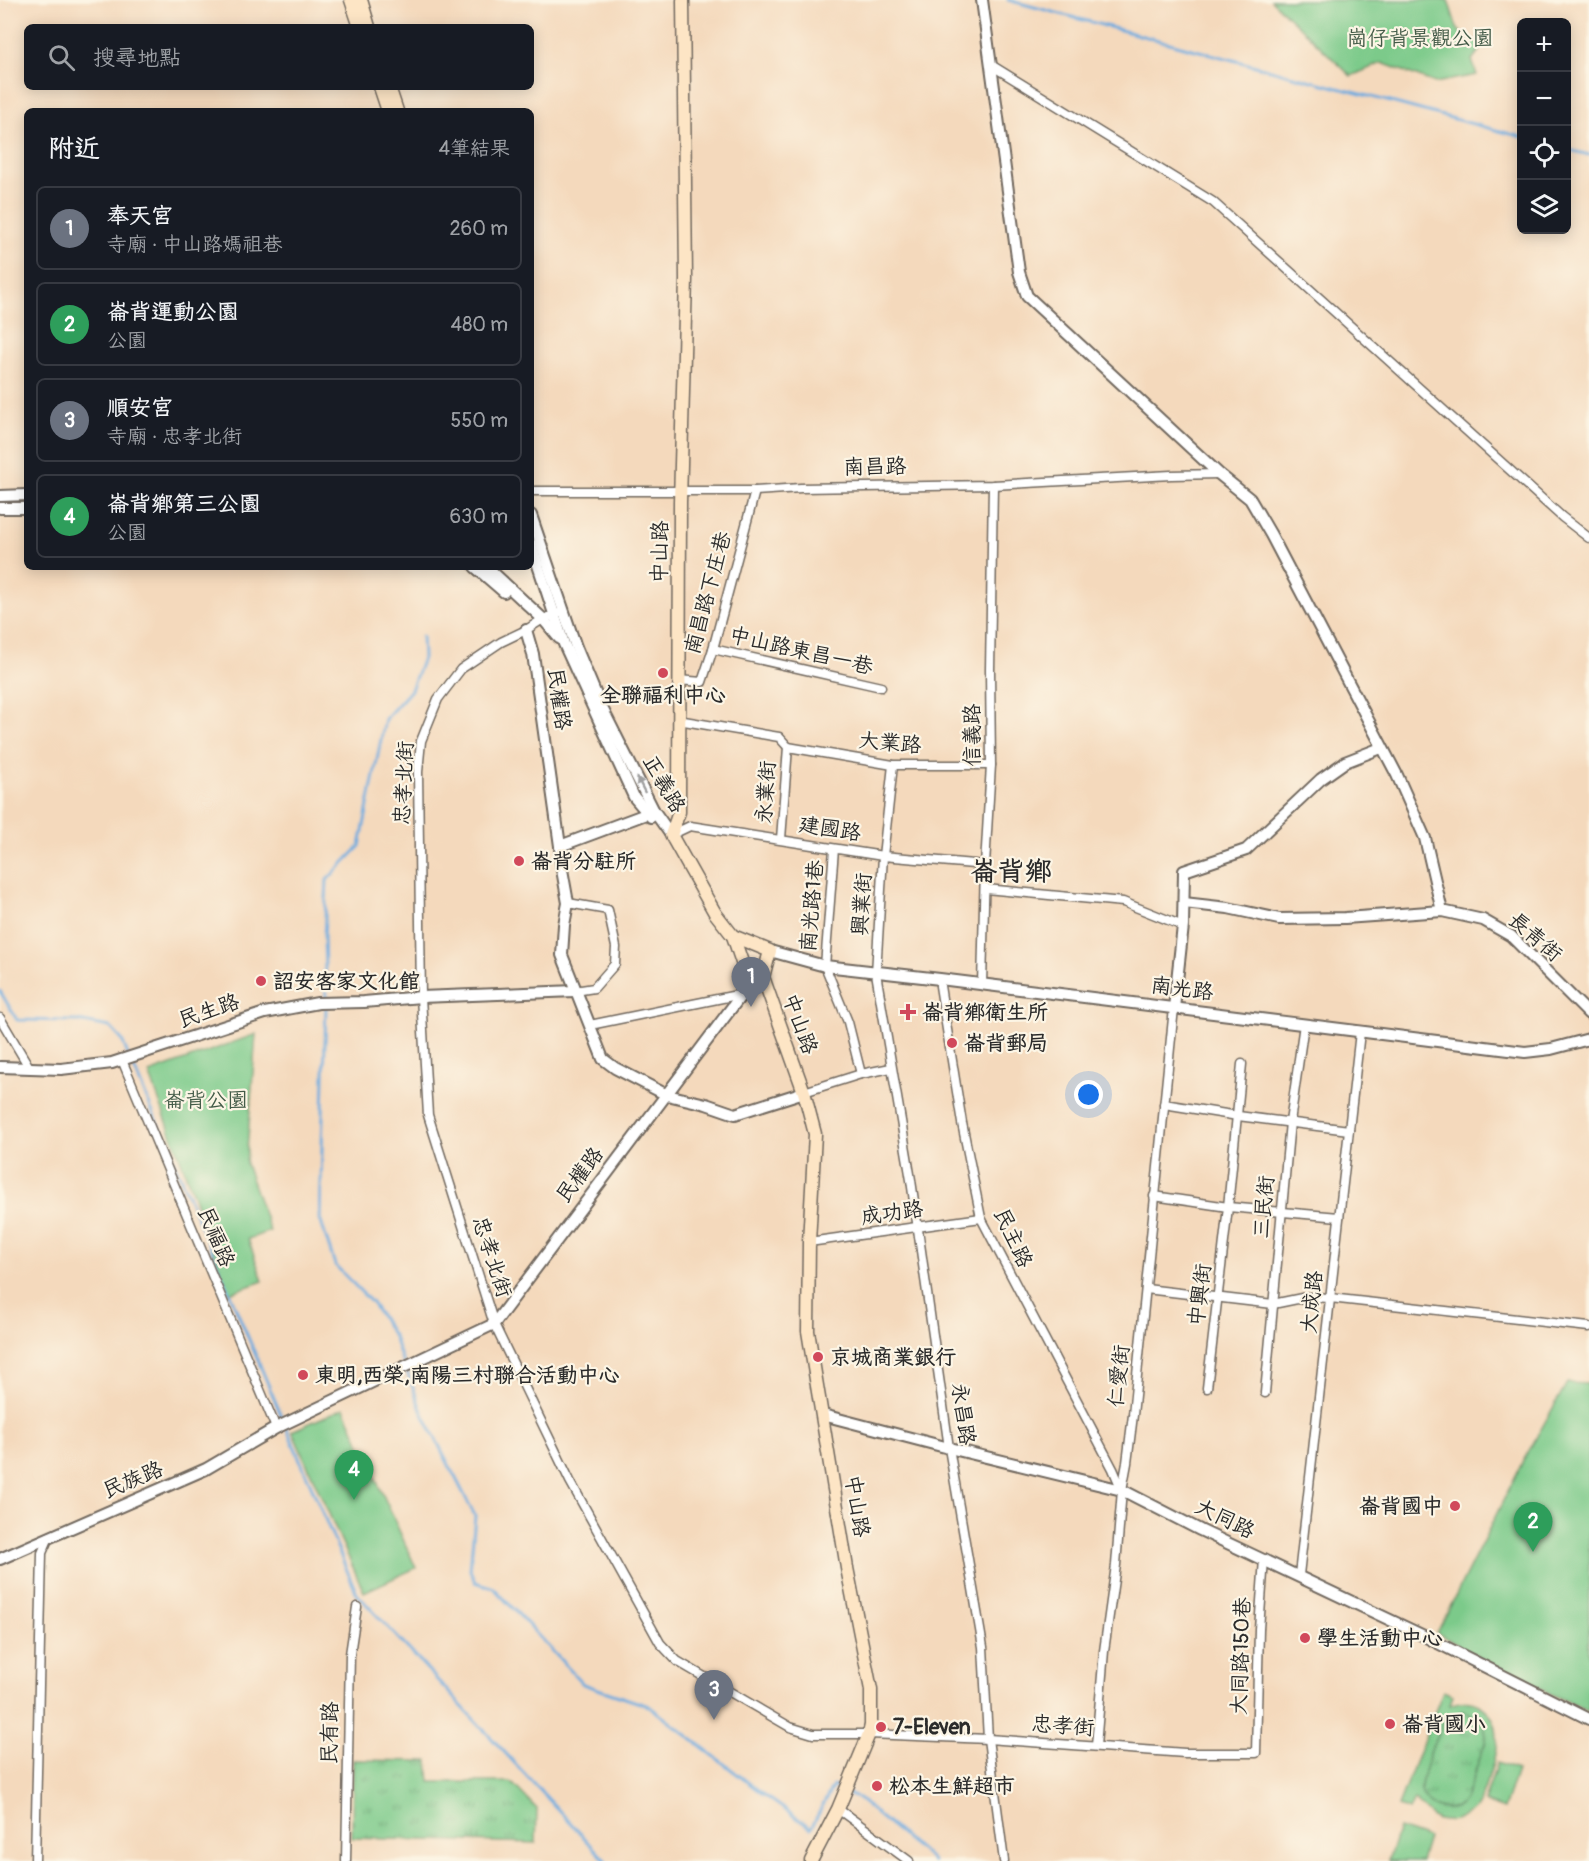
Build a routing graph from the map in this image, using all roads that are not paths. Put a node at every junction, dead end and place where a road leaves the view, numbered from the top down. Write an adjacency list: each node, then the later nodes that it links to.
1 (351, 0): 5 (main road)
2 (361, 0): 6 (main road)
3 (683, 0): 14 (main road, 中山路)
4 (982, 0): 7 (street)
5 (359, 24)
6 (368, 24)
7 (991, 65): 12 (street); 22 (street)
8 (381, 90): 10 (main road)
9 (390, 90): 11 (main road)
10 (387, 108)
11 (396, 108)
12 (1219, 474): 13 (street, 南昌路); 36 (street)
13 (993, 485): 15 (street, 南昌路); 38 (street, 信義路)
14 (680, 491): 15 (street, 南昌路); 16 (street, 南昌路); 32 (main road, 中山路)
15 (755, 491): 31 (street, 南昌路下庄巷)
16 (534, 492)
17 (24, 495): 18 (street)
18 (0, 496)
19 (0, 508): 20 (street)
20 (24, 508)
21 (534, 526): 26 (street, 正義路)
22 (1589, 538)
23 (534, 551): 26 (street, 正義路)
24 (478, 570): 27 (street, 民權路)
25 (490, 570): 27 (street, 民權路)
26 (559, 613): 27 (street, 忠孝北街); 29 (street, 正義路); 30 (street, 正義路)
27 (543, 619): 28 (street, 忠孝北街); 29 (street, 民權路)
28 (526, 630): 42 (street, 民權路); 61 (street, 忠孝北街)
29 (564, 644): 30 (street); 39 (street, 正義路)
30 (576, 647): 39 (street, 正義路, one-way to 30)
31 (714, 649): 32 (street, 南昌路下庄巷); 33 (street, 中山路東昌一巷)
32 (678, 680): 34 (main road, 中山路)
33 (881, 687)
34 (678, 720): 35 (street, 大業路); 40 (main road, 中山路)
35 (788, 747): 37 (street, 大業路); 41 (street, 永業街)
36 (1381, 748): 48 (street); 49 (street)
37 (893, 765): 38 (street, 大業路); 44 (street, 興業街)
38 (991, 765): 45 (street, 信義路)
39 (650, 812): 40 (street, 正義路); 42 (street)
40 (671, 835): 41 (street, 建國路); 51 (main road)
41 (781, 839): 43 (street, 建國路)
42 (560, 846): 47 (street, 民權路)
43 (834, 849): 44 (street, 建國路); 53 (street, 南光路1巷)
44 (883, 856): 45 (street, 建國路); 54 (street, 興業街)
45 (985, 865): 46 (street, 信義路)
46 (986, 889): 50 (street); 58 (street, 信義路)
47 (568, 903): 59 (street, 民權路); 59 (street)
48 (1184, 903): 49 (street, 長青街); 50 (street)
49 (1442, 911): 63 (street, 長青街)
50 (1183, 926): 62 (street)
51 (733, 936): 52 (main road); 57 (main road)
52 (770, 951): 53 (street, 南光路); 55 (main road)
53 (825, 966): 54 (street, 南光路); 74 (street)
54 (876, 973): 56 (street, 南光路); 73 (street, 永昌路)
55 (763, 977): 57 (main road, 中山路); 75 (main road, 中山路)
56 (940, 979): 58 (street, 南光路); 85 (street, 民主路)
57 (748, 980): 60 (street)
58 (982, 985): 62 (street, 南光路)
59 (575, 991): 61 (street, 民生路); 66 (street, 民權路)
60 (742, 994): 66 (street); 76 (street)
61 (421, 997): 69 (street, 民生路); 92 (street, 忠孝北街)
62 (1174, 1008): 65 (street, 南光路); 77 (street, 仁愛街)
63 (1589, 1014)
64 (0, 1018): 72 (street)
65 (1304, 1024): 67 (street, 南光路); 79 (street, 三民街)
66 (590, 1025): 76 (street, 民權路)
67 (1360, 1032): 68 (street, 南光路); 80 (street, 大成路)
68 (1589, 1039)
69 (122, 1060): 72 (street, 民生路); 97 (street, 民福路)
70 (1242, 1064): 78 (street, 三民街)
71 (0, 1066): 72 (street, 民生路)
72 (29, 1067)
73 (891, 1068): 74 (street); 86 (street, 永昌路)
74 (861, 1074): 75 (street)
75 (804, 1092): 76 (street); 87 (main road, 中山路)
76 (667, 1095): 92 (street, 民權路)
77 (1164, 1104): 78 (street); 81 (street, 仁愛街)
78 (1238, 1116): 79 (street); 82 (street, 三民街)
79 (1290, 1122): 80 (street); 83 (street, 三民街)
80 (1349, 1130): 84 (street, 大成路)
81 (1154, 1196): 82 (street); 88 (street, 仁愛街)
82 (1228, 1207): 83 (street); 89 (street, 中興街)
83 (1281, 1212): 84 (street); 91 (street, 三民街)
84 (1339, 1217): 90 (street, 大成路)
85 (981, 1218): 86 (street, 成功路); 100 (street, 民主路)
86 (918, 1227): 87 (street, 成功路); 98 (street, 永昌路)
87 (809, 1242): 96 (main road, 中山路)
88 (1146, 1289): 89 (street); 99 (street, 仁愛街)
89 (1218, 1298): 91 (street); 94 (street, 中興街)
90 (1330, 1298): 91 (street); 93 (street); 105 (street, 大成路)
91 (1273, 1304): 95 (street, 三民街)
92 (494, 1324): 97 (street, 民權路); 108 (street, 忠孝北街)
93 (1589, 1327)
94 (1208, 1388)
95 (1265, 1393)
96 (823, 1415): 98 (street, 大同路); 108 (main road, 中山路)
97 (276, 1428): 102 (street, 民族路)
98 (949, 1448): 101 (street, 大同路); 109 (street, 永昌路)
99 (1127, 1463): 100 (street); 101 (street, 仁愛街)
100 (1113, 1469): 101 (street, 民主路)
101 (1122, 1490): 104 (street, 大同路); 110 (street, 仁愛街)
102 (49, 1537): 103 (street, 民族路); 113 (street)
103 (0, 1558)
104 (1264, 1560): 105 (street, 大同路); 111 (street, 大同路150巷)
105 (1299, 1575): 107 (street, 大同路)
106 (357, 1607): 114 (street, 民有路)
107 (1589, 1719)
108 (868, 1734): 109 (street, 忠孝街); 112 (main road, 中山路)
109 (988, 1739): 110 (street, 忠孝街); 117 (street, 永昌路)
110 (1096, 1746): 111 (street, 忠孝街)
111 (1256, 1753)
112 (838, 1809): 115 (main road, 中山路); 116 (street)
113 (35, 1861)
114 (346, 1861)
115 (811, 1861)
116 (909, 1861)
117 (1004, 1861)

